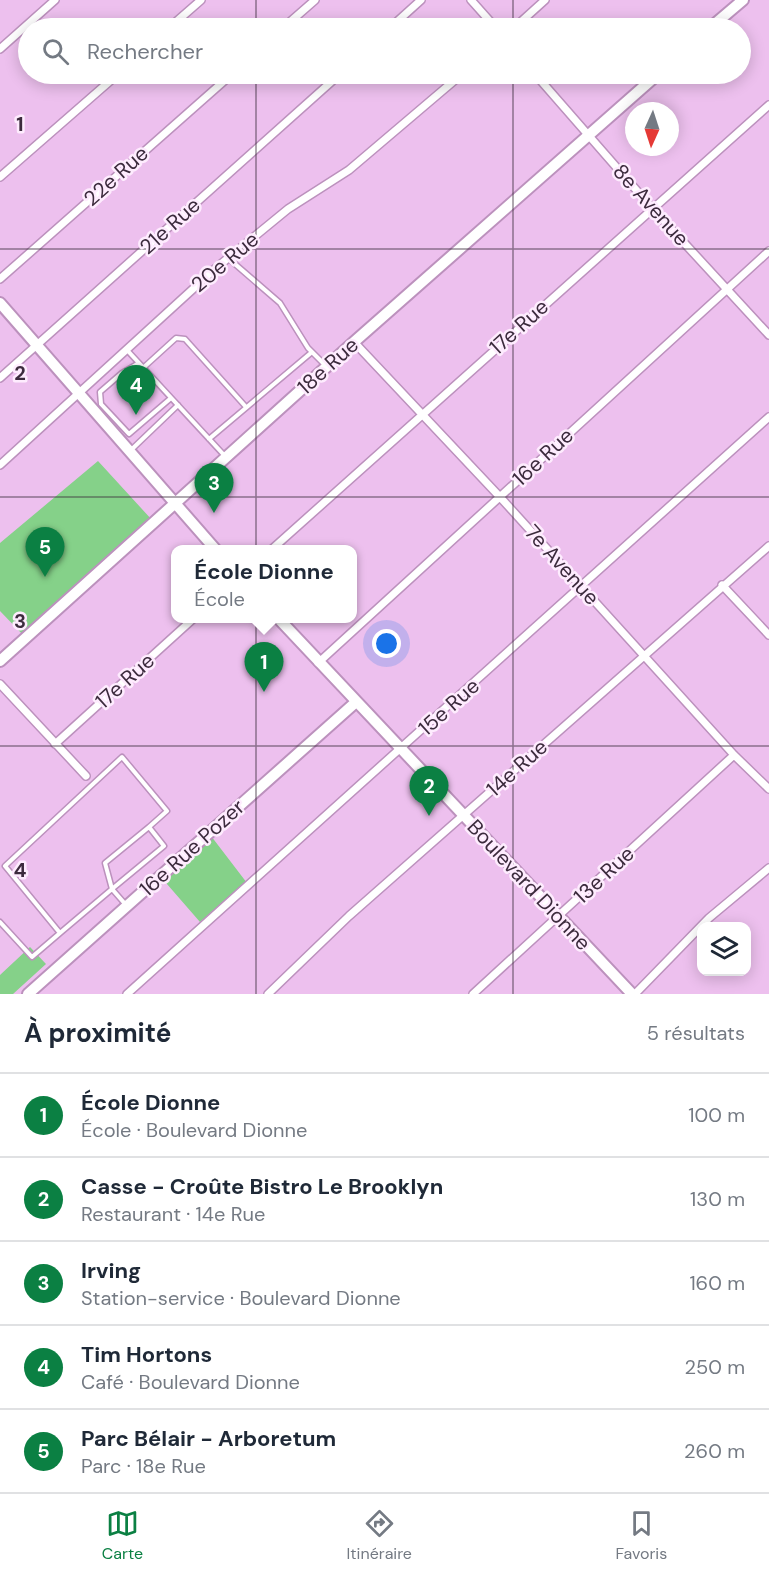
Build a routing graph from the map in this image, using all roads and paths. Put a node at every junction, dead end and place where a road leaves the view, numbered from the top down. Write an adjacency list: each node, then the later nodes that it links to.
1 (55, 0): 8 (street)
2 (201, 0): 9 (street)
3 (315, 0): 10 (street)
4 (421, 0): 11 (street)
5 (471, 0): 12 (street)
6 (545, 0): 13 (street)
7 (743, 0): 14 (main road)
8 (35, 18)
9 (180, 18)
10 (294, 18)
11 (401, 18)
12 (487, 18)
13 (525, 18)
14 (722, 18)
15 (18, 33): 16 (street)
16 (0, 49)
17 (107, 84): 25 (street)
18 (221, 84): 29 (street, 22e Rue)
19 (329, 84): 34 (street, 21e Rue)
20 (450, 84): 28 (street, 20e Rue)
21 (544, 84): 24 (street, 8e Avenue)
22 (647, 84): 24 (main road, 18e Rue)
23 (769, 105): 26 (street, 17e Rue)
24 (588, 135): 26 (street, 8e Avenue); 33 (main road, 18e Rue)
25 (0, 177)
26 (652, 208): 30 (street, 8e Avenue); 45 (street, 17e Rue)
27 (769, 251): 30 (street, 16e Rue)
28 (228, 258): 35 (street, 20e Rue); 36 (lane)
29 (0, 279)
30 (727, 288): 32 (street, 8e Avenue); 51 (street, 16e Rue)
31 (0, 303): 34 (main road)
32 (769, 335)
33 (354, 342): 38 (main road, 18e Rue); 45 (street, 7e Avenue)
34 (36, 346): 40 (street, 21e Rue); 41 (main road)
35 (127, 350): 37 (lane); 41 (street, 20e Rue)
36 (312, 352): 38 (lane); 44 (lane)
37 (139, 363): 39 (lane); 42 (lane)
38 (326, 367): 49 (main road, 18e Rue)
39 (143, 368): 42 (lane); 44 (lane)
40 (0, 378)
41 (80, 394): 48 (main road); 50 (street, 20e Rue)
42 (171, 398): 43 (lane)
43 (178, 405): 47 (lane); 48 (lane)
44 (246, 407): 47 (lane)
45 (421, 415): 51 (street, 7e Avenue); 54 (street, 17e Rue)
46 (769, 417): 57 (street, 15e Rue)
47 (209, 439): 49 (lane)
48 (129, 452): 52 (main road)
49 (227, 458): 52 (main road, 18e Rue)
50 (0, 465)
51 (500, 497): 57 (street, 7e Avenue); 63 (street, 16e Rue)
52 (176, 505): 53 (main road); 62 (main road, 18e Rue)
53 (212, 545)
54 (275, 545)
55 (769, 546): 56 (street, 14e Rue)
56 (722, 585): 60 (street); 61 (street, 14e Rue)
57 (581, 586): 61 (street, 7e Avenue); 67 (street, 15e Rue)
58 (188, 623): 66 (street, 17e Rue)
59 (282, 623): 63 (main road, Boulevard Dionne)
60 (769, 635)
61 (644, 655): 68 (street, 7e Avenue); 71 (street, 14e Rue)
62 (0, 661)
63 (318, 663): 65 (main road, Boulevard Dionne)
64 (0, 684): 66 (street)
65 (356, 702): 67 (main road, Boulevard Dionne); 77 (main road, 16e Rue Pozer)
66 (55, 744): 69 (street)
67 (403, 749): 71 (main road, Boulevard Dionne); 82 (street, 15e Rue)
68 (734, 755): 70 (street, 7e Avenue); 78 (street, 13e Rue)
69 (86, 776)
70 (769, 789)
71 (464, 815): 78 (main road, Boulevard Dionne); 83 (street, 14e Rue)
72 (149, 827): 73 (lane); 76 (lane); 76 (lane)
73 (5, 866): 75 (lane); 80 (lane)
74 (769, 867): 85 (street)
75 (0, 871)
76 (112, 889): 77 (lane); 80 (lane)
77 (126, 906): 81 (main road, 16e Rue Pozer)
78 (560, 916): 84 (street, 13e Rue); 85 (main road, Boulevard Dionne)
79 (0, 922): 80 (lane)
80 (60, 933)
81 (28, 994)
82 (126, 994)
83 (268, 994)
84 (473, 994)
85 (634, 994)

